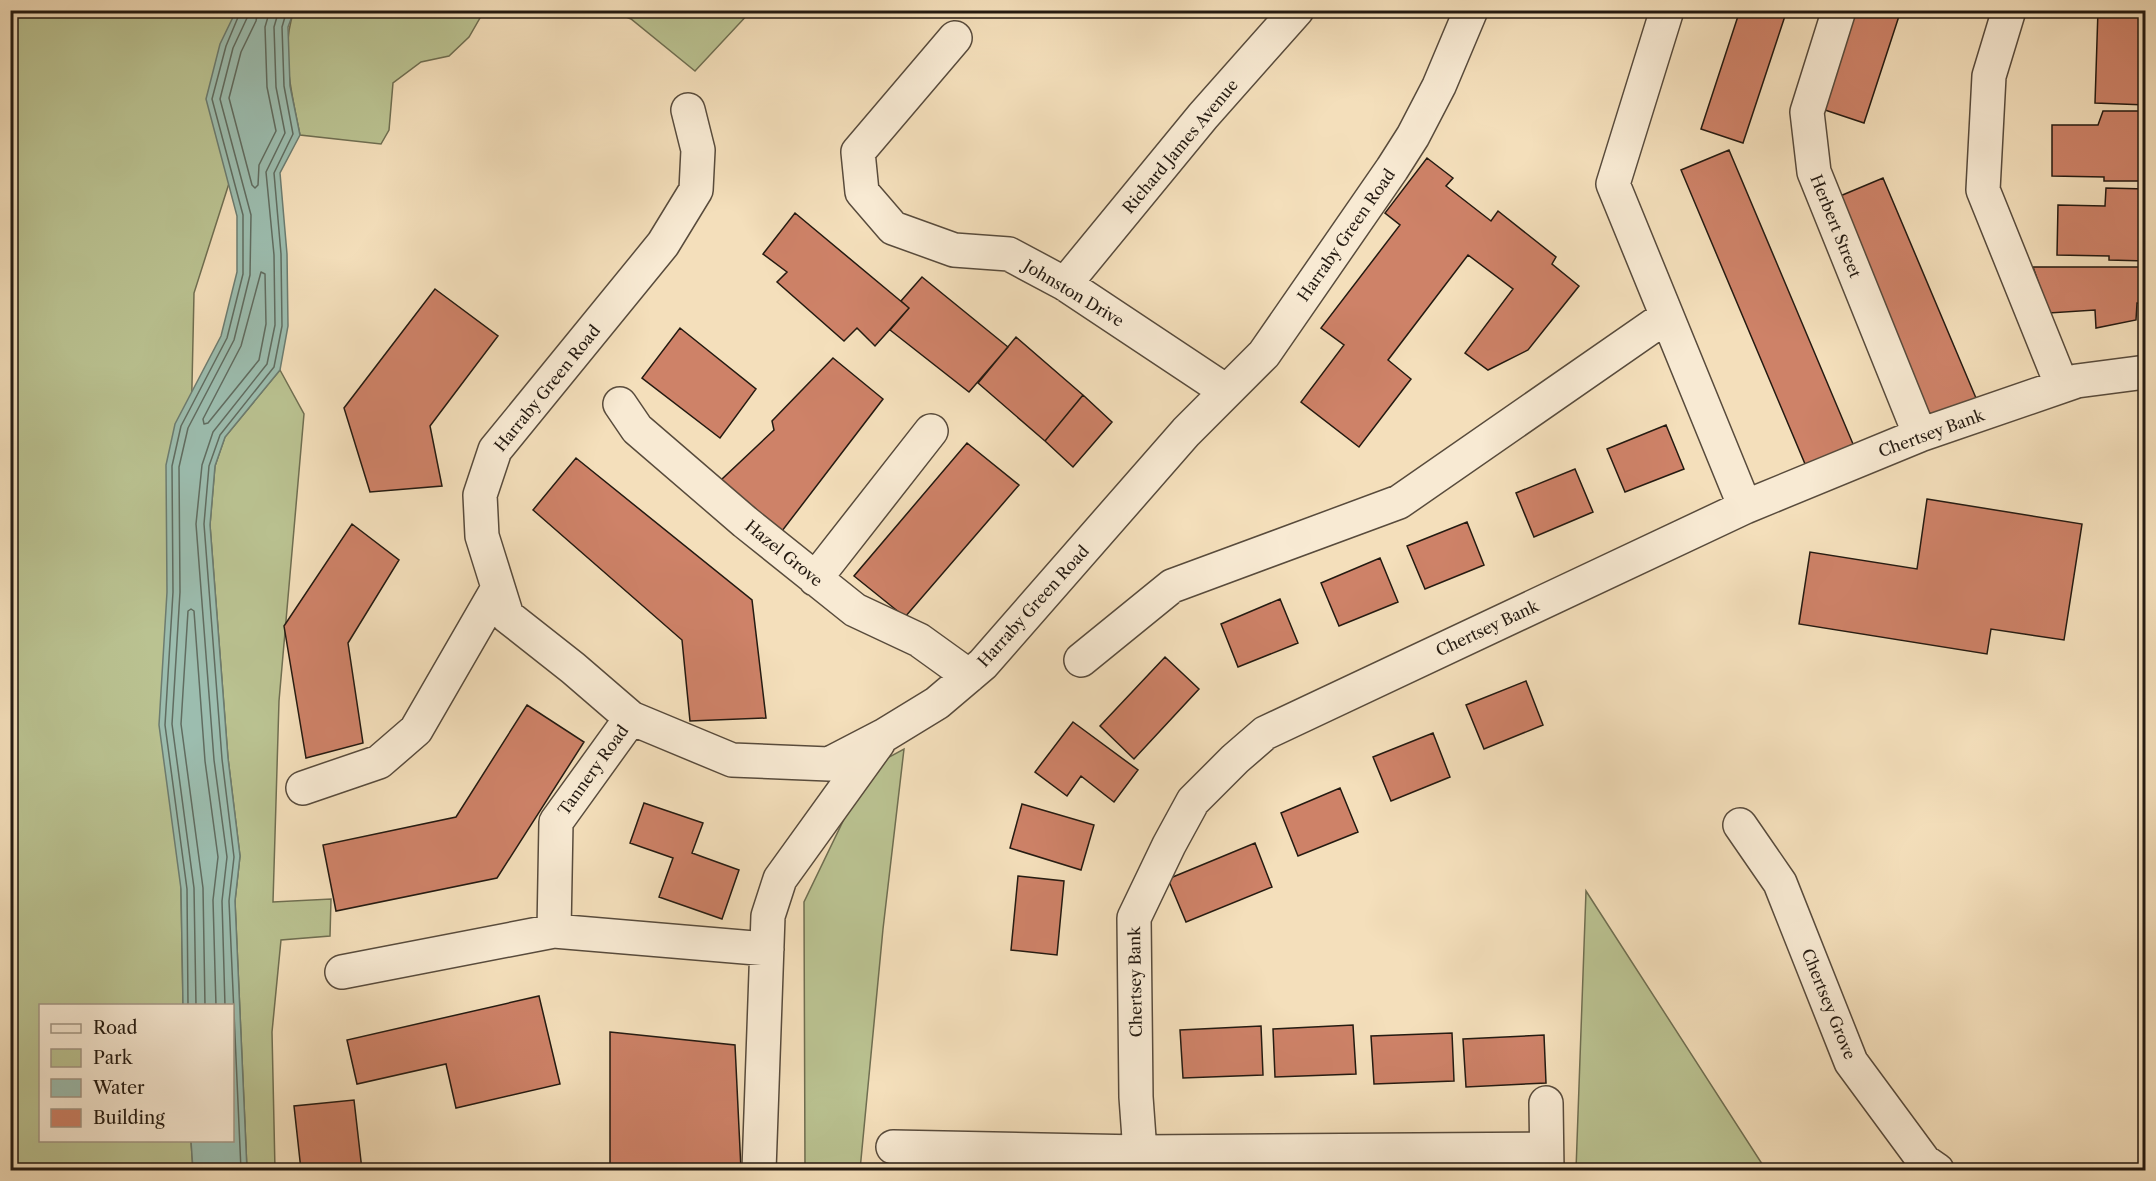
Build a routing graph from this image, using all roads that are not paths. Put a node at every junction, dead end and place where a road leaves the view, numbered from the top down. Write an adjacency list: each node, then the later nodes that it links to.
1 (1297, 10): 8 (street, Richard James Avenue)
2 (1471, 10): 12 (street, Harraby Green Road)
3 (1667, 10): 9 (street)
4 (1839, 10): 15 (street, Herbert Street)
5 (2009, 10): 11 (street)
6 (955, 38): 8 (street, Johnston Drive)
7 (688, 110): 18 (street, Harraby Green Road)
8 (1065, 284): 12 (street, Johnston Drive)
9 (1667, 316): 16 (street); 19 (street)
10 (2145, 372): 11 (street, Chertsey Bank)
11 (2062, 386): 15 (street, Chertsey Bank)
12 (1226, 391): 20 (street, Harraby Green Road)
13 (620, 404): 17 (street, Hazel Grove)
14 (931, 431): 17 (street)
15 (1920, 435): 16 (street, Chertsey Bank)
16 (1745, 507): 30 (street, Chertsey Bank)
17 (815, 579): 20 (street, Hazel Grove)
18 (498, 588): 21 (street, Harraby Green Road); 23 (street)
19 (1081, 660)
20 (969, 676): 22 (street, Harraby Green Road)
21 (631, 718): 22 (street, Harraby Green Road); 25 (street, Tannery Road)
22 (883, 736): 26 (street)
23 (303, 788)
24 (1740, 825): 33 (street, Chertsey Grove)
25 (554, 931): 26 (street); 27 (street)
26 (767, 949): 32 (street)
27 (342, 972)
28 (1546, 1104): 31 (street)
29 (893, 1147): 30 (street)
30 (1140, 1152): 31 (street)
31 (1546, 1160)
32 (759, 1170)
33 (1937, 1170)

